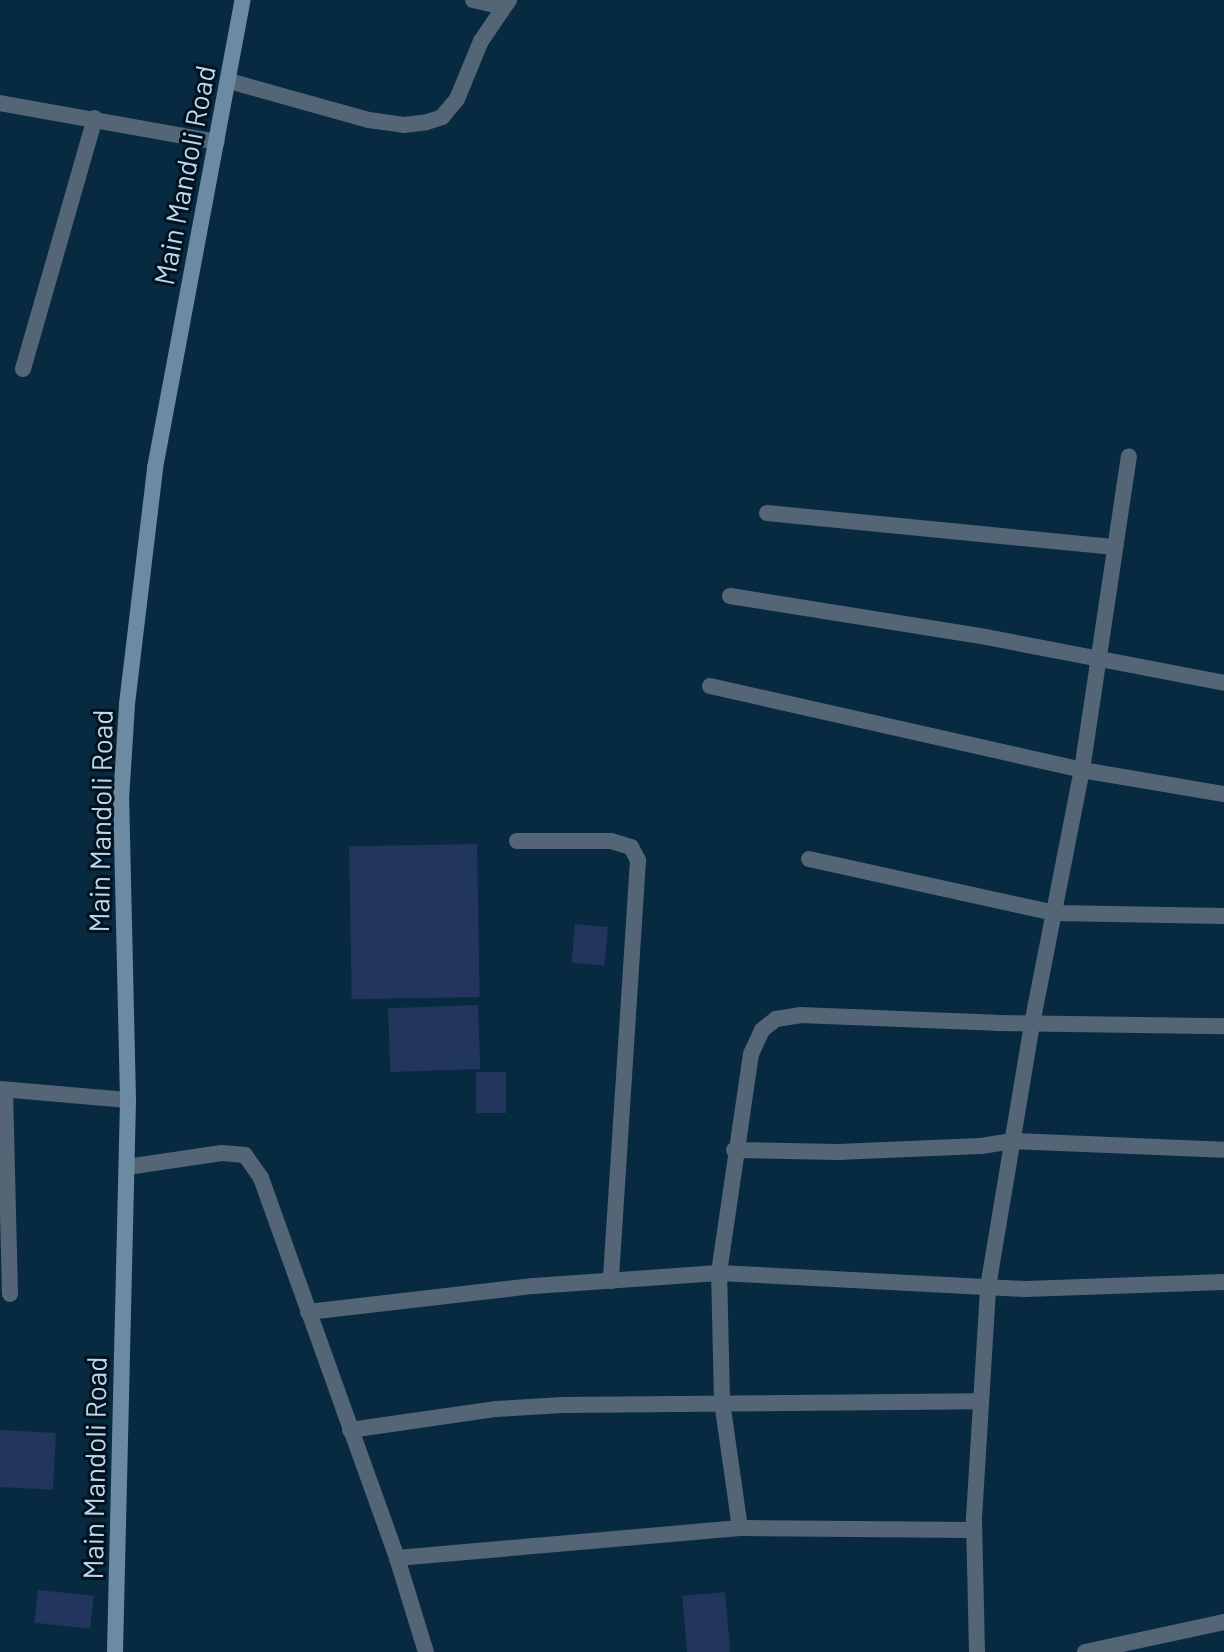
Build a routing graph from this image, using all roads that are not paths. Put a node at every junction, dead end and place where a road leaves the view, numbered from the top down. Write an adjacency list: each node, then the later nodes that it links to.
1 (243, 0): 4 (street, Main Mandoli Road)
2 (473, 0): 3 (street)
3 (506, 4): 4 (street)
4 (229, 81): 7 (street, Main Mandoli Road)
5 (0, 103): 6 (street)
6 (95, 118): 7 (street); 8 (street)
7 (217, 142): 25 (street, Main Mandoli Road)
8 (23, 369)
9 (1129, 457): 11 (street)
10 (767, 513): 11 (street)
11 (1115, 547): 13 (street)
12 (730, 596): 13 (street)
13 (1098, 659): 14 (street); 16 (street)
14 (1224, 683)
15 (710, 686): 16 (street)
16 (1082, 770): 17 (street); 20 (street)
17 (1224, 794)
18 (517, 841): 31 (street)
19 (809, 859): 20 (street)
20 (1054, 913): 21 (street); 22 (street)
21 (1224, 916)
22 (1032, 1024): 23 (street); 26 (street); 27 (street)
23 (1224, 1026)
24 (3, 1090): 25 (street); 34 (street)
25 (128, 1100): 29 (street, Main Mandoli Road)
26 (1013, 1141): 27 (street); 28 (street); 33 (street)
27 (734, 1150): 30 (street)
28 (1224, 1150)
29 (127, 1167): 35 (street); 43 (street, Main Mandoli Road)
30 (719, 1273): 31 (street); 33 (street); 36 (street)
31 (611, 1281): 35 (street)
32 (1224, 1282): 33 (street)
33 (988, 1287): 37 (street)
34 (10, 1294)
35 (308, 1312): 38 (street)
36 (722, 1401): 37 (street); 38 (street); 39 (street)
37 (980, 1401): 40 (street)
38 (350, 1430): 41 (street)
39 (740, 1528): 40 (street); 41 (street)
40 (974, 1530): 45 (street)
41 (397, 1558): 44 (street)
42 (1224, 1622): 46 (street)
43 (115, 1652)
44 (426, 1652)
45 (977, 1652)
46 (1085, 1652)

